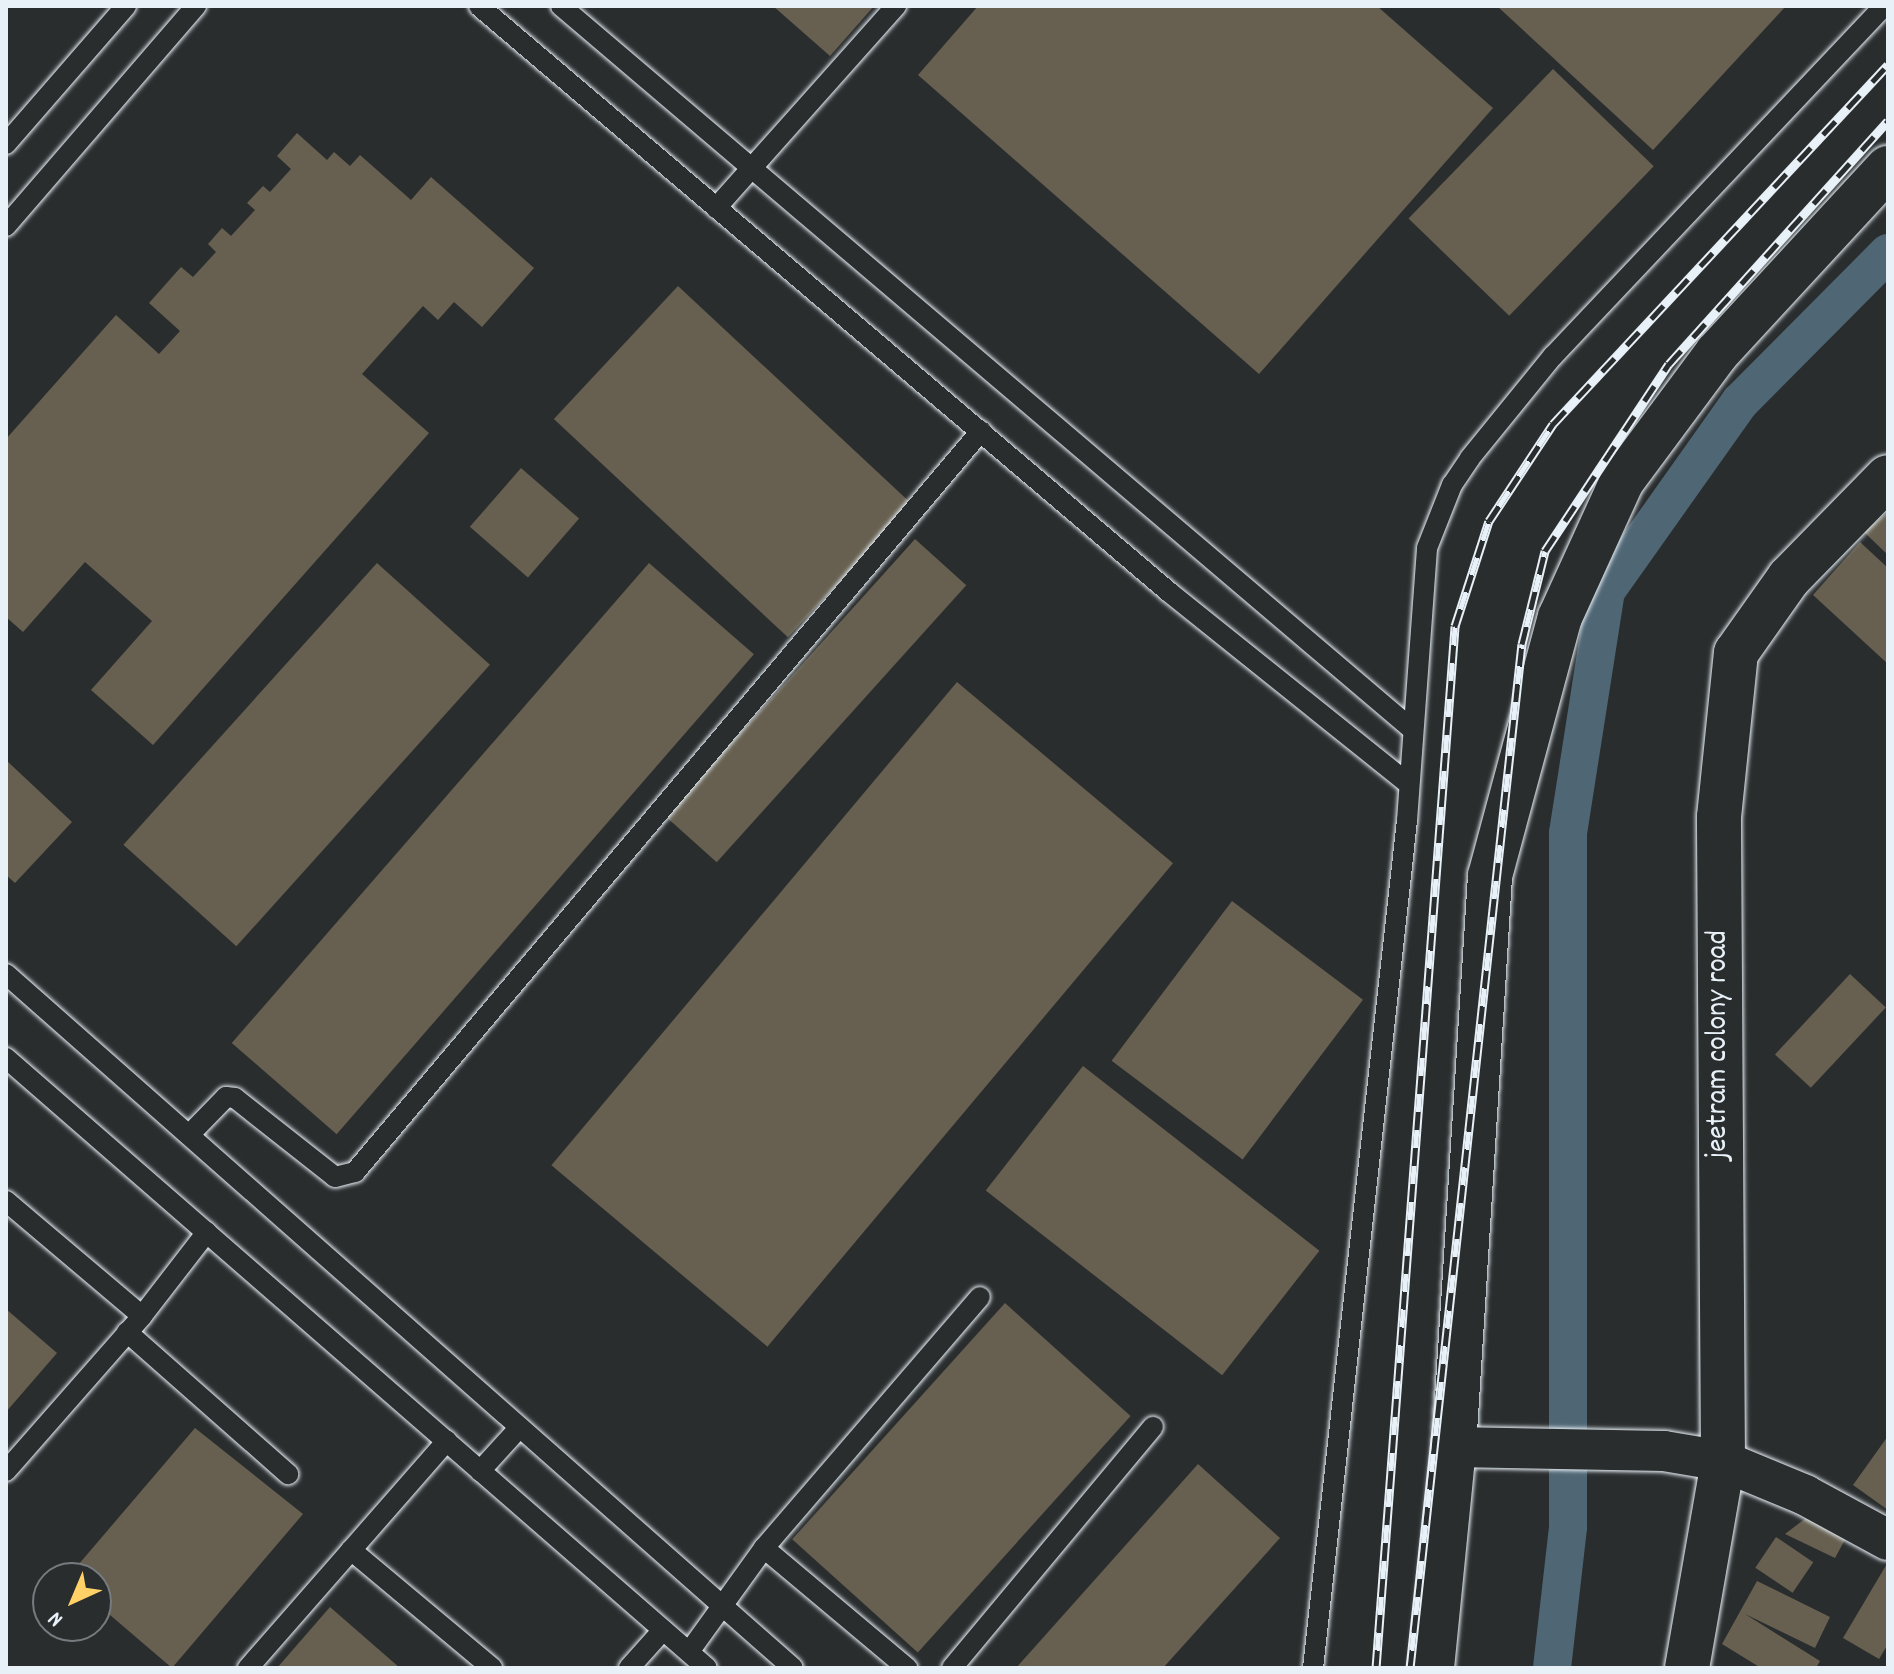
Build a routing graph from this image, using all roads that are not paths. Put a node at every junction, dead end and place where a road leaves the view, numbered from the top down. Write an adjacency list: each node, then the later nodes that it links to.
1 (126, 6): 7 (lane)
2 (196, 6): 11 (lane)
3 (479, 6): 10 (lane)
4 (561, 6): 9 (lane)
5 (896, 6): 9 (lane)
6 (1884, 6): 14 (lane)
7 (6, 144)
8 (1888, 168): 27 (street)
9 (753, 169): 10 (lane); 14 (lane)
10 (716, 208): 12 (lane)
11 (6, 226)
12 (981, 431): 15 (lane); 18 (lane)
13 (1888, 477): 28 (street, jeetram colony road)
14 (1413, 730): 15 (lane)
15 (1409, 784): 45 (lane)
16 (6, 974): 18 (lane)
17 (6, 1058): 20 (lane)
18 (189, 1135): 24 (lane)
19 (6, 1201): 22 (lane)
20 (207, 1232): 22 (lane); 26 (lane)
21 (980, 1297): 33 (lane)
22 (142, 1316): 23 (lane)
23 (127, 1332): 29 (lane); 31 (lane)
24 (520, 1427): 30 (lane); 35 (lane)
25 (1153, 1427): 44 (lane)
26 (447, 1441): 30 (lane); 34 (lane)
27 (1469, 1448): 28 (street); 46 (street)
28 (1723, 1461): 32 (street); 47 (street, jeetram colony road)
29 (6, 1471)
30 (480, 1471): 36 (lane)
31 (288, 1474)
32 (1888, 1540)
33 (764, 1548): 35 (lane); 43 (lane)
34 (351, 1550): 38 (lane); 39 (lane)
35 (720, 1604): 37 (lane); 42 (lane)
36 (663, 1630): 37 (lane); 40 (lane)
37 (689, 1652): 41 (lane)
38 (248, 1668)
39 (492, 1668)
40 (629, 1668)
41 (707, 1668)
42 (793, 1668)
43 (907, 1668)
44 (952, 1668)
45 (1313, 1668)
46 (1432, 1668)
47 (1687, 1668)

